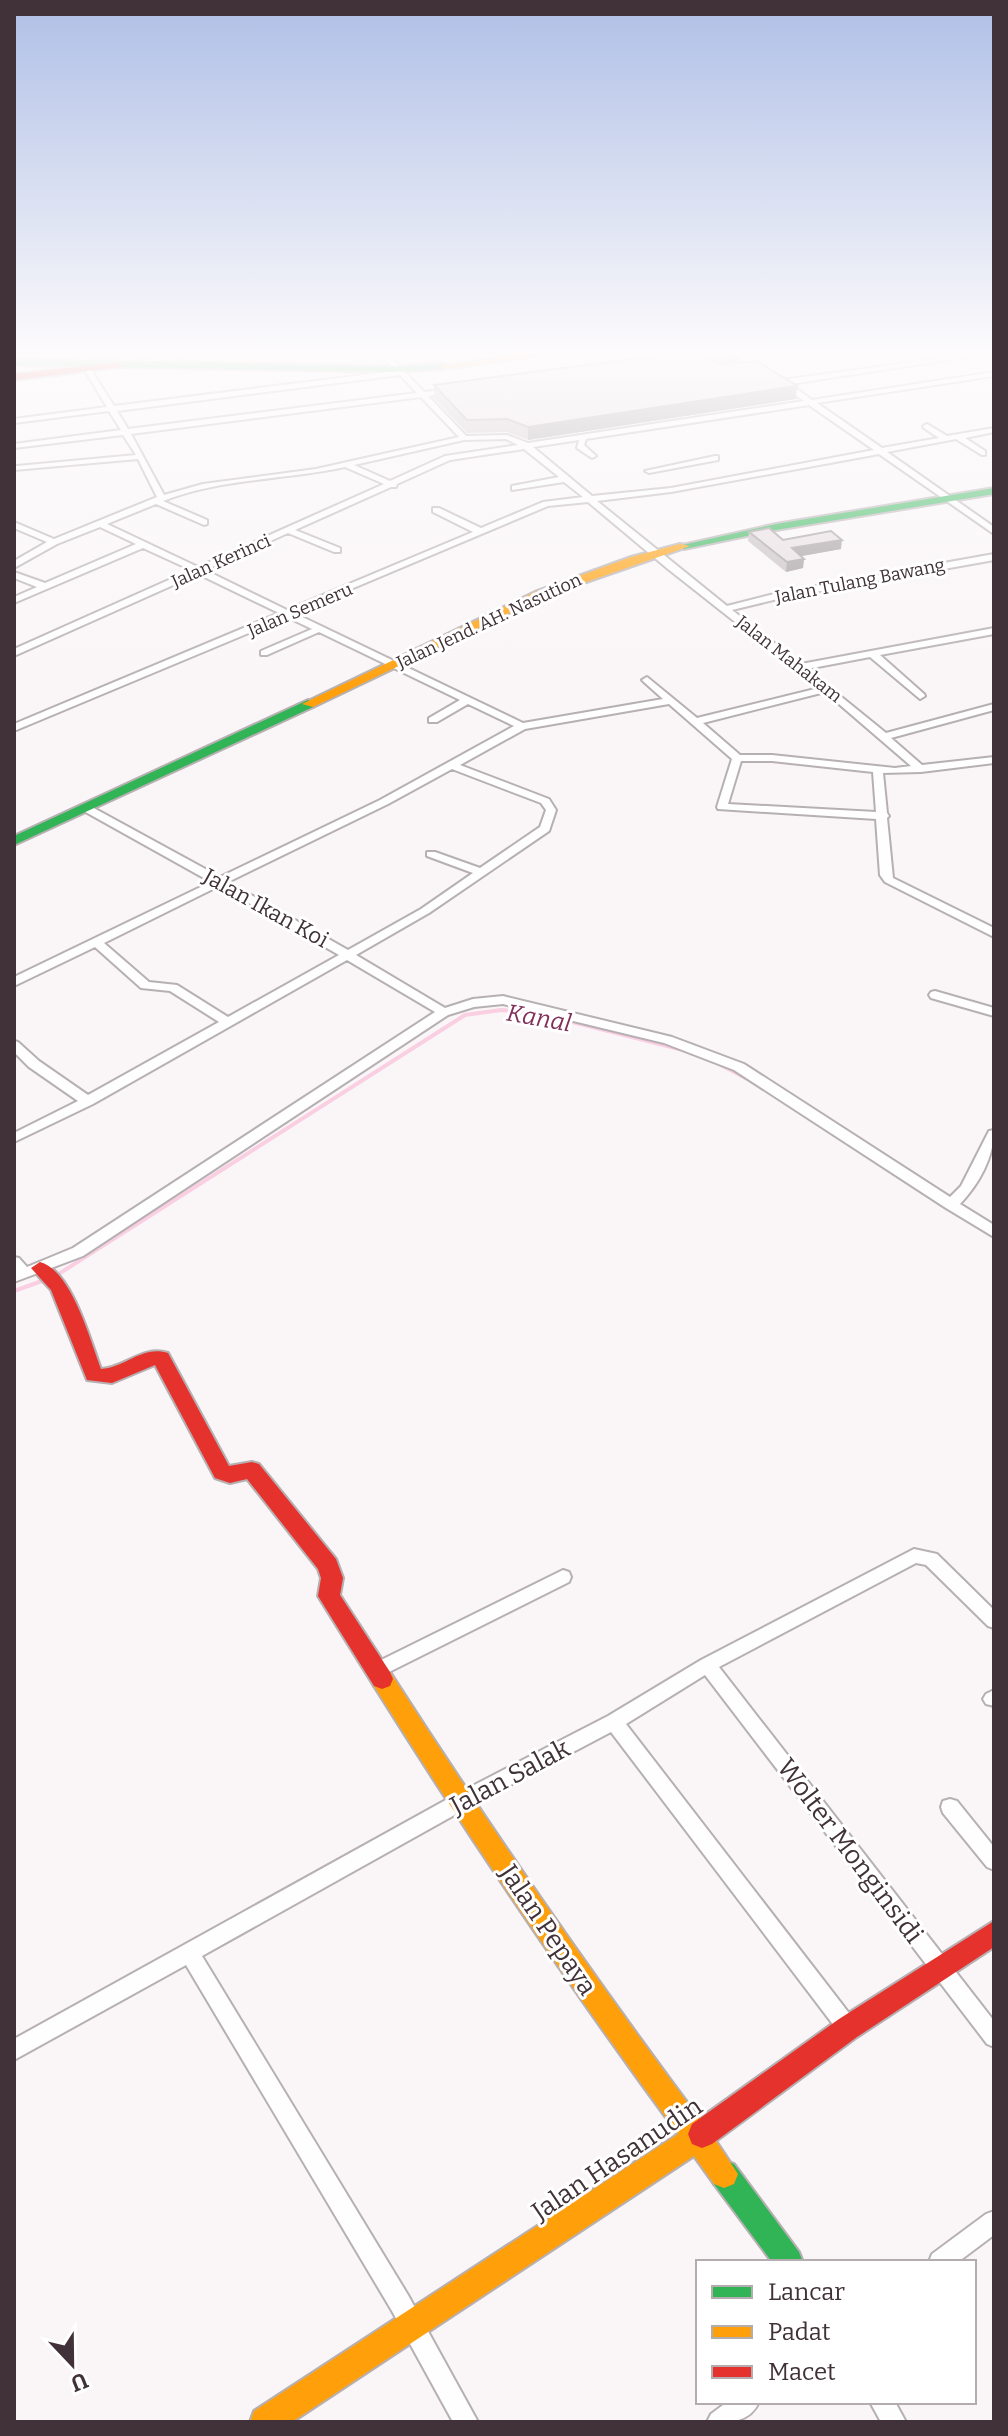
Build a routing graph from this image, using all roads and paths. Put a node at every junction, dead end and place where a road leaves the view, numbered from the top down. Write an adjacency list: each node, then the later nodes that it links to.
1 (54, 465): 10 (street)
2 (142, 465): 18 (street)
3 (348, 465): 13 (street); 18 (street)
4 (434, 465): 13 (street, Jalan Kerinci)
5 (548, 465): 12 (street, Jalan Mahakam)
6 (682, 465): 9 (street)
7 (807, 465): 14 (street, Jalan Semeru)
8 (898, 465): 19 (street)
9 (676, 466): 11 (street); 14 (street)
10 (17, 468)
11 (649, 471)
12 (564, 479): 15 (street); 17 (street, Jalan Mahakam)
13 (393, 485): 24 (street, Jalan Kerinci)
14 (701, 485): 17 (street, Jalan Semeru)
15 (515, 488)
16 (994, 491): 19 (main road, Jalan Jend. AH. Nasution)
17 (587, 498): 26 (street, Jalan Semeru); 30 (street, Jalan Mahakam)
18 (158, 499): 21 (street); 22 (street)
19 (948, 500): 25 (street); 30 (main road, Jalan Jend. AH. Nasution)
20 (436, 510): 26 (street)
21 (204, 522)
22 (99, 523): 27 (street); 28 (street)
23 (14, 525): 27 (street)
24 (288, 530): 29 (street); 33 (street, Jalan Kerinci)
25 (994, 531)
26 (481, 532): 38 (street, Jalan Semeru)
27 (54, 542): 32 (street)
28 (142, 545): 33 (street); 35 (street)
29 (337, 550)
30 (653, 552): 37 (street, Jalan Mahakam); 44 (main road, Jalan Jend. AH. Nasution)
31 (994, 557): 37 (street, Jalan Tulang Bawang)
32 (14, 565)
33 (198, 571): 38 (street); 41 (street, Jalan Kerinci)
34 (14, 575): 35 (street)
35 (44, 586): 36 (street)
36 (14, 600)
37 (726, 609): 45 (street, Jalan Mahakam)
38 (291, 614): 39 (street); 55 (street, Jalan Semeru)
39 (319, 629): 42 (street); 44 (street)
40 (994, 631): 43 (street)
41 (14, 653)
42 (264, 653)
43 (873, 654): 45 (street); 48 (street)
44 (394, 666): 49 (street); 62 (main road, Jalan Jend. AH. Nasution)
45 (800, 667): 47 (street, Jalan Mahakam)
46 (647, 680): 50 (street)
47 (826, 689): 53 (street); 56 (street, Jalan Mahakam)
48 (920, 696)
49 (469, 699): 52 (street); 54 (street)
50 (672, 701): 53 (street); 54 (street)
51 (994, 707): 56 (street)
52 (433, 720)
53 (694, 722): 57 (street)
54 (522, 726): 59 (street)
55 (14, 728)
56 (883, 737): 60 (street, Jalan Mahakam)
57 (737, 758): 61 (street); 63 (street)
58 (994, 760): 60 (street)
59 (451, 765): 66 (street); 67 (street)
60 (921, 769): 61 (street)
61 (878, 770): 63 (street)
62 (86, 808): 64 (main road, Jalan Jend. AH. Nasution); 67 (street, Jalan Ikan Koi)
63 (884, 816): 68 (street)
64 (14, 841)
65 (431, 854): 66 (street)
66 (483, 873): 70 (street)
67 (219, 882): 69 (street); 70 (street, Jalan Ikan Koi)
68 (994, 933)
69 (95, 941): 71 (street); 75 (street)
70 (348, 954): 73 (street, Jalan Ikan Koi); 75 (street)
71 (14, 982)
72 (935, 995): 74 (street)
73 (444, 1012): 80 (street); 82 (street)
74 (994, 1012)
75 (227, 1022): 77 (street)
76 (14, 1045): 77 (street)
77 (88, 1101): 79 (street)
78 (994, 1134): 80 (street)
79 (14, 1138)
80 (951, 1205): 81 (street)
81 (994, 1232)
82 (27, 1270): 86 (main road, Jalan Pepaya)
83 (563, 1577): 86 (street)
84 (994, 1621): 85 (street, Jalan Salak)
85 (707, 1665): 87 (street, Jalan Salak); 93 (street, Wolter Monginsidi)
86 (375, 1671): 88 (main road, Jalan Pepaya)
87 (614, 1722): 88 (street, Jalan Salak); 94 (street)
88 (460, 1802): 92 (street, Jalan Salak); 97 (main road, Jalan Pepaya)
89 (950, 1807): 90 (street)
90 (994, 1861)
91 (994, 1933): 93 (main road, Jalan Hasanudin)
92 (190, 1954): 96 (street, Jalan Salak); 101 (street)
93 (940, 1971): 94 (main road, Jalan Hasanudin); 95 (street, Wolter Monginsidi)
94 (848, 2028): 97 (main road, Jalan Hasanudin)
95 (994, 2037)
96 (14, 2050)
97 (699, 2137): 99 (main road, Jalan Pepaya); 101 (main road, Jalan Hasanudin)
98 (994, 2222): 100 (street)
99 (788, 2260)
100 (943, 2260)
101 (414, 2324): 104 (main road, Jalan Hasanudin); 105 (street)
102 (744, 2404): 106 (street)
103 (883, 2404): 107 (street)
104 (265, 2422)
105 (466, 2422)
106 (719, 2422)
107 (894, 2422)

